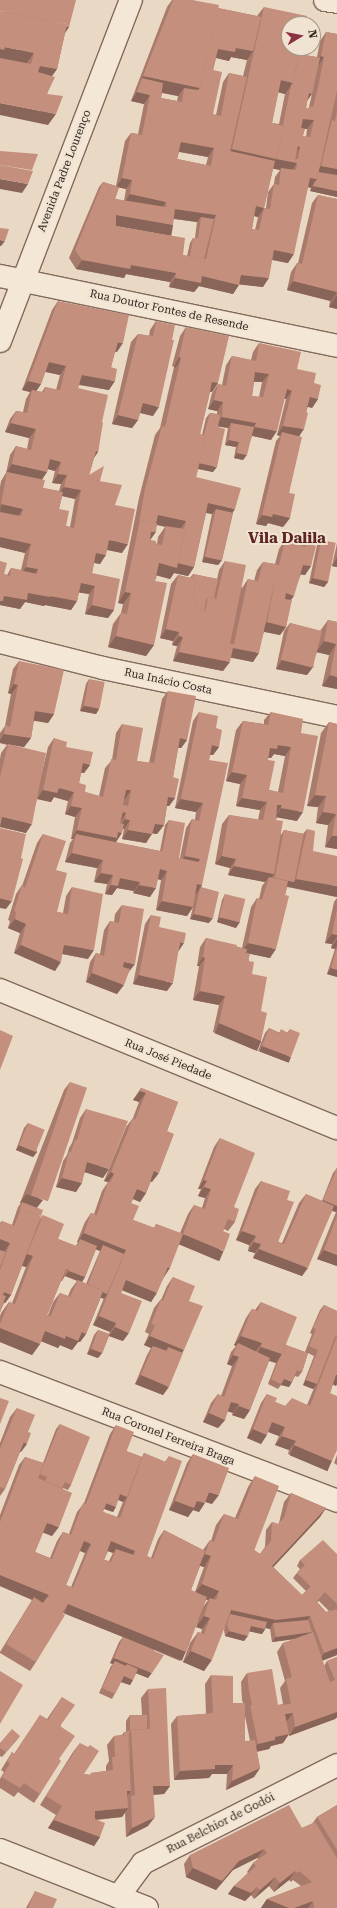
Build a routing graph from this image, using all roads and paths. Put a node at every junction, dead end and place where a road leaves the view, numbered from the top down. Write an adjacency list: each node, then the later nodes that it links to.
1 (131, 0): 5 (street, Avenida Padre Lourenço)
2 (325, 0): 3 (street)
3 (337, 2)
4 (0, 276): 5 (street, Rua Doutor Fontes de Resende)
5 (23, 281): 6 (street, Avenida Padre Lourenço); 7 (street, Rua Doutor Fontes de Resende)
6 (0, 341)
7 (337, 346)
8 (0, 642): 9 (street, Rua Inácio Costa)
9 (337, 717)
10 (0, 990): 11 (street, Rua José Piedade)
11 (337, 1128)
12 (0, 1372): 13 (street, Rua Coronel Ferreira Braga)
13 (337, 1501)
14 (337, 1765): 16 (street, Rua Belchior de Godói)
15 (0, 1850): 16 (street)
16 (118, 1897): 17 (street)
17 (147, 1908)

